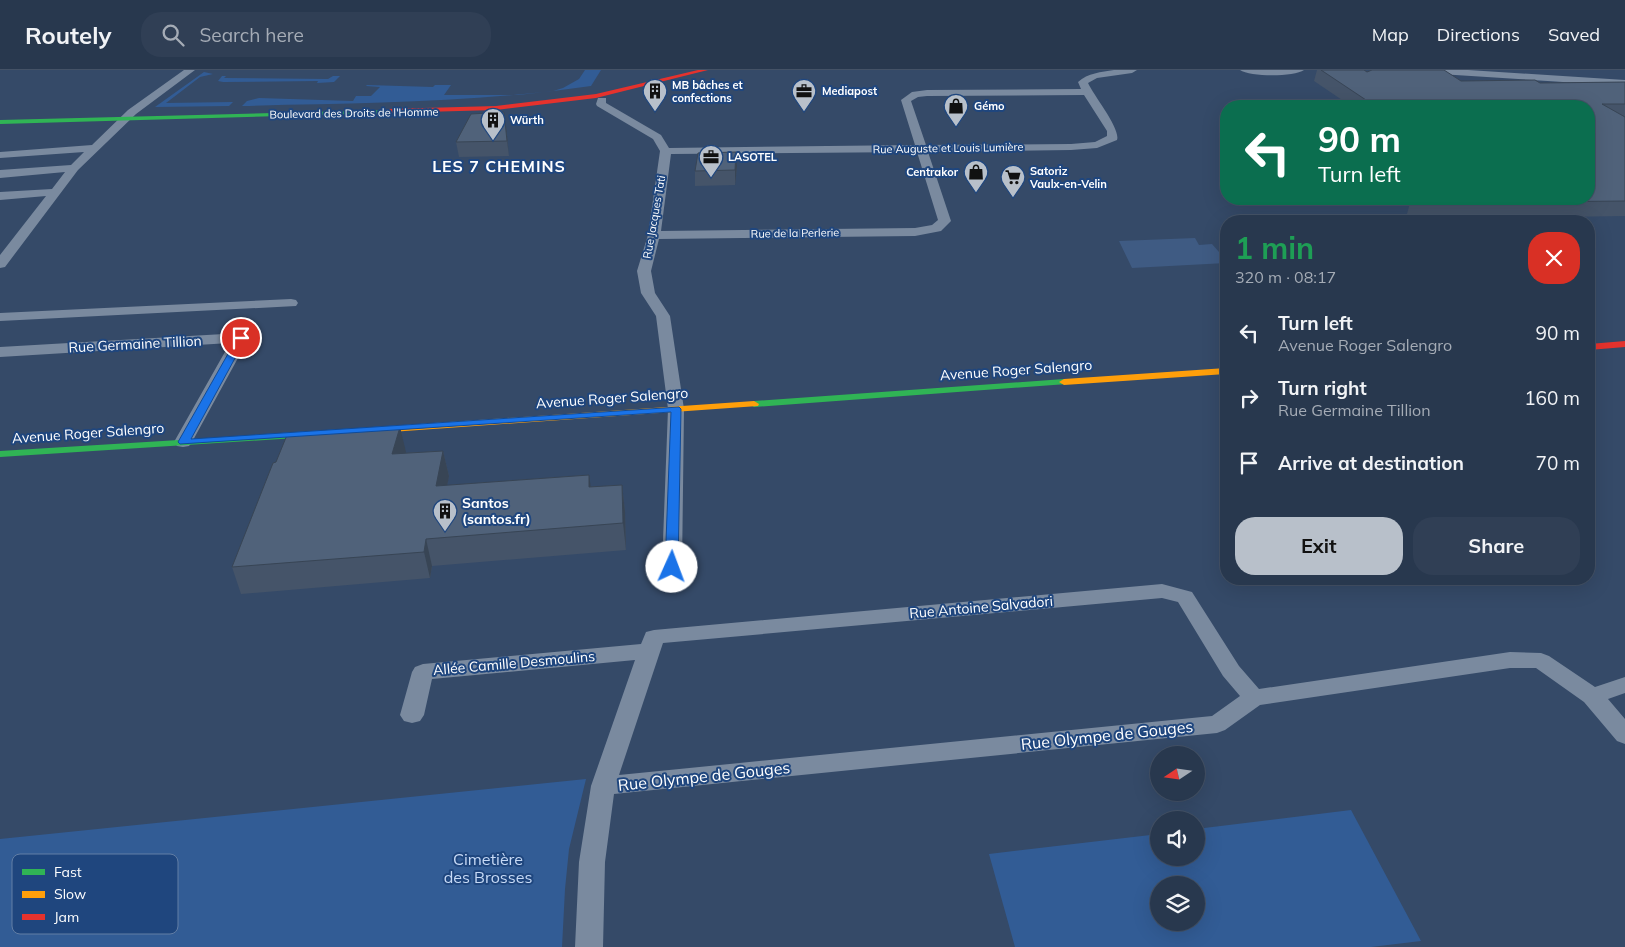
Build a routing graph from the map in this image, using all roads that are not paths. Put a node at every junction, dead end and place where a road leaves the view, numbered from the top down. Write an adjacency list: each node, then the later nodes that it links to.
1 (190, 70): 12 (street)
2 (680, 70): 10 (main road, Boulevard des Droits de l'Homme)
3 (705, 70): 10 (main road, Boulevard des Droits de l'Homme)
4 (1132, 70): 9 (street)
5 (1245, 70): 6 (street)
6 (1299, 70)
7 (1424, 70): 8 (street)
8 (1625, 83)
9 (1086, 92): 16 (street); 16 (street, Rue Auguste et Louis Lumière)
10 (596, 96): 12 (main road, Boulevard des Droits de l'Homme); 14 (street)
11 (0, 115): 12 (main road, Boulevard des Droits de l'Homme)
12 (128, 116): 13 (main road, Boulevard des Droits de l'Homme); 15 (street)
13 (0, 122)
14 (640, 126): 17 (street)
15 (95, 148): 18 (street); 19 (street)
16 (920, 148): 17 (street, Rue Auguste et Louis Lumière); 23 (street, Rue de la Perlerie)
17 (666, 151): 23 (street, Rue Jacques Tati)
18 (0, 155)
19 (74, 168): 20 (street); 21 (street)
20 (0, 174)
21 (55, 192): 22 (street); 24 (street)
22 (0, 196)
23 (654, 235): 26 (street, Rue Jacques Tati)
24 (0, 264)
25 (291, 303): 27 (street)
26 (663, 316): 32 (street)
27 (0, 317)
28 (1625, 344): 29 (main road)
29 (1595, 346)
30 (0, 352): 33 (street, Rue Germaine Tillion)
31 (1220, 371): 32 (main road, Avenue Roger Salengro)
32 (676, 409): 33 (main road, Avenue Roger Salengro); 35 (street)
33 (184, 442): 34 (main road, Avenue Roger Salengro)
34 (0, 454)
35 (672, 567)
36 (652, 644): 39 (street, Rue Antoine Salvadori); 40 (street, Allée Camille Desmoulins); 42 (street)
37 (1625, 685): 38 (street)
38 (1592, 696): 39 (street, Rue Olympe de Gouges); 41 (street, Rue Olympe de Gouges)
39 (1254, 698): 42 (street, Rue Olympe de Gouges)
40 (412, 715)
41 (1625, 735)
42 (603, 786): 43 (street)
43 (589, 947)

